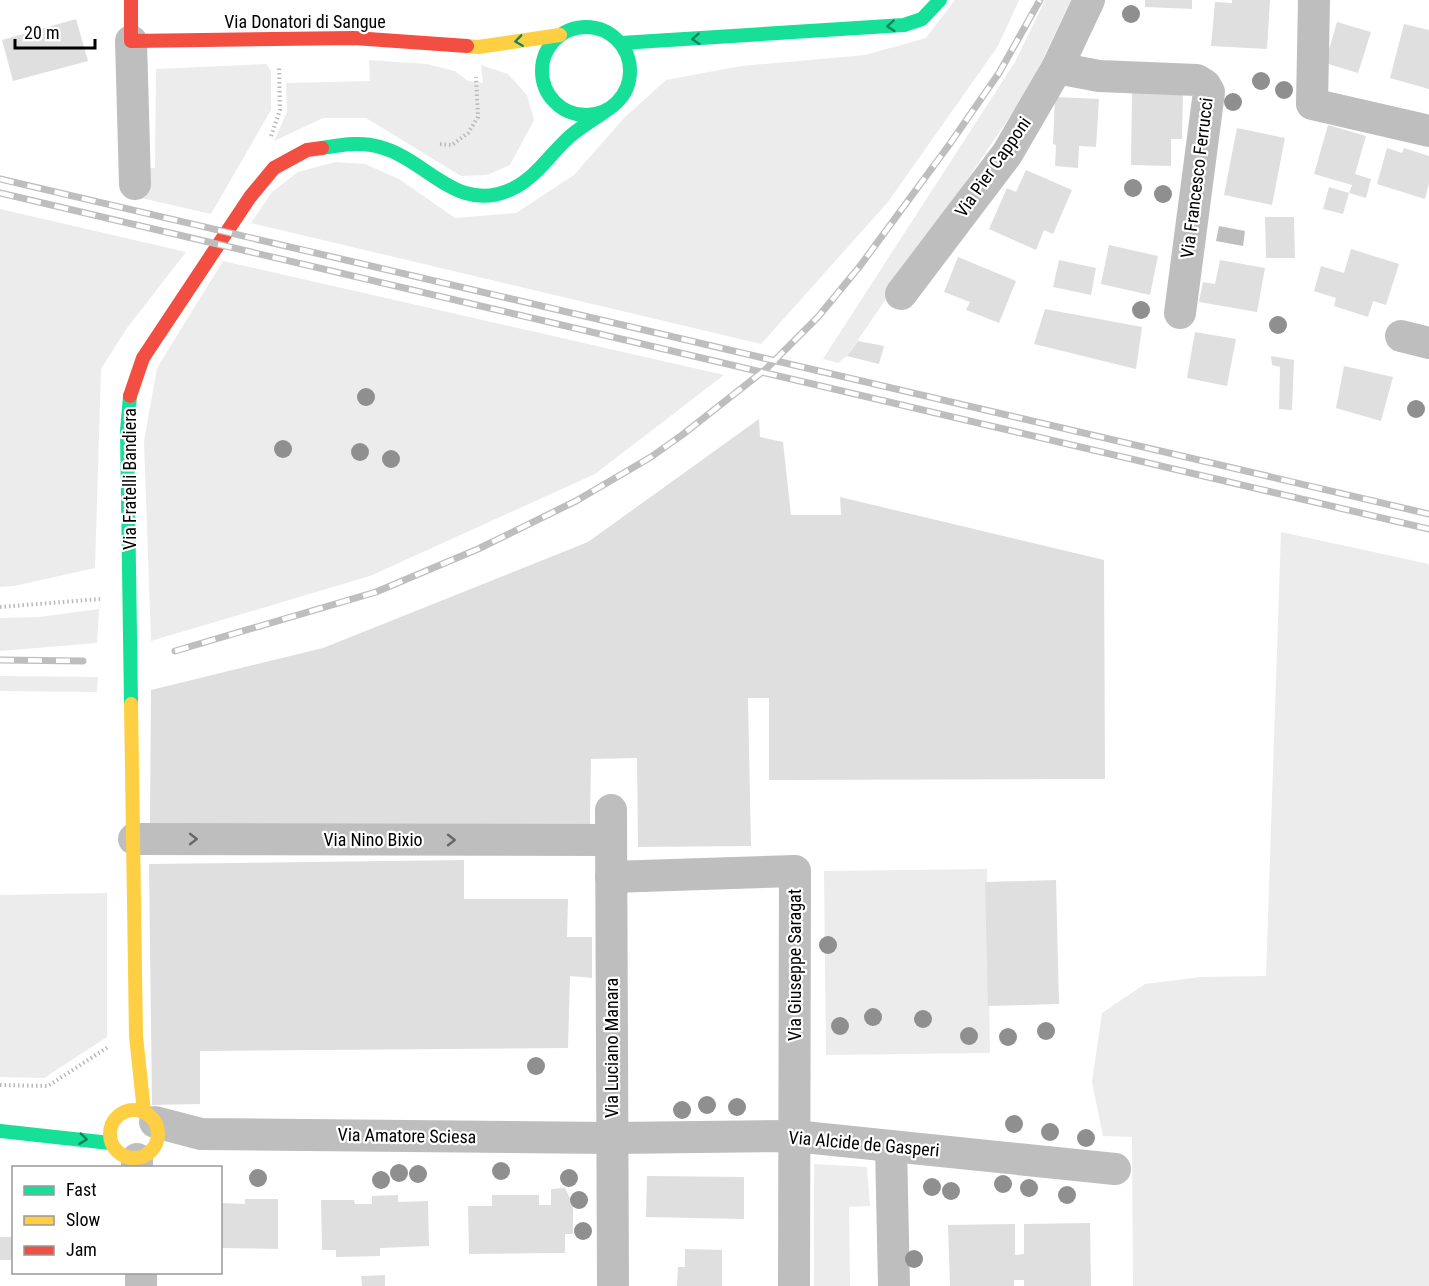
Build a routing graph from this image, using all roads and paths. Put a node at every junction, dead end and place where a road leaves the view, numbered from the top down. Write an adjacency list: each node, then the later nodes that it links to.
1 (131, 0): 6 (street)
2 (940, 0): 7 (street, one-way to 7)
3 (1089, 0): 11 (street, Via Pier Capponi)
4 (1314, 0): 18 (street)
5 (560, 35): 7 (street); 8 (street, Via Donatori di Sangue, one-way to 8); 14 (street)
6 (131, 40): 8 (street, Via Donatori di Sangue); 23 (street)
7 (621, 44): 16 (street)
8 (478, 47): 9 (street, Via Donatori di Sangue)
9 (498, 57)
10 (279, 64): 20 (path)
11 (1057, 68): 24 (street, Via Pier Capponi); 25 (street, Via Francesco Ferrucci)
12 (527, 70): 14 (street)
13 (475, 74): 21 (path)
14 (543, 79): 15 (street)
15 (548, 93): 16 (street); 17 (street)
16 (607, 110): 22 (street, Via Fratelli Bandiera)
17 (550, 115)
18 (1429, 131)
19 (553, 134): 22 (street)
20 (269, 143)
21 (435, 144)
22 (552, 154): 26 (street, Via Fratelli Bandiera)
23 (135, 184)
24 (901, 294)
25 (1180, 313)
26 (130, 594): 27 (path); 29 (street, Via Fratelli Bandiera)
27 (0, 607)
28 (611, 825): 29 (street, Via Nino Bixio, one-way to 28); 30 (street, Via Luciano Manara)
29 (134, 839): 31 (street, Via Fratelli Bandiera)
30 (611, 877): 37 (street, Via Giuseppe Saragat); 38 (street, Via Luciano Manara)
31 (136, 1036): 34 (street, Via Fratelli Bandiera); 39 (street, Via Fratelli Bandiera)
32 (118, 1041): 33 (path)
33 (0, 1085)
34 (118, 1108): 39 (street); 40 (street, Via Fratelli Bandiera)
35 (69, 1124): 36 (street)
36 (7, 1131): 40 (street, one-way to 40)
37 (794, 1136): 38 (street, Via Alcide de Gasperi); 41 (street, Via Alcide de Gasperi); 44 (street)
38 (612, 1138): 39 (street, Via Amatore Sciesa); 43 (street, Via Luciano Manara)
39 (146, 1141): 40 (street)
40 (110, 1143)
41 (891, 1146): 42 (street, Via Alcide de Gasperi); 45 (street)
42 (1115, 1169)
43 (613, 1286)
44 (794, 1286)
45 (894, 1286)

